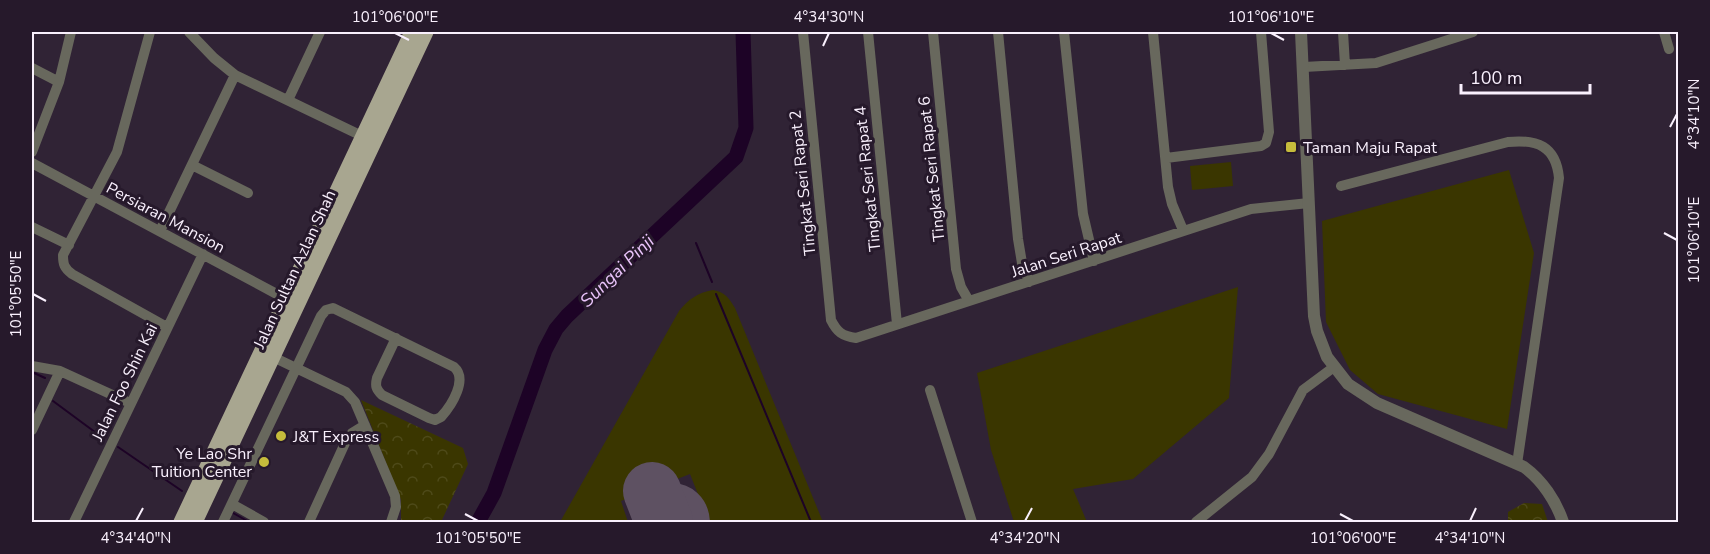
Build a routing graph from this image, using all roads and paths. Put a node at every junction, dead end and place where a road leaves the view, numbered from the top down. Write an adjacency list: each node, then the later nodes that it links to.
1 (71, 32): 23 (street)
2 (150, 32): 32 (street)
3 (189, 32): 22 (street)
4 (320, 32): 24 (street)
5 (412, 32): 25 (main road, Jalan Sultan Azlan Shah)
6 (426, 32): 47 (main road, Jalan Sultan Azlan Shah)
7 (803, 32): 45 (street, Tingkat Seri Rapat 2)
8 (868, 32): 43 (street, Tingkat Seri Rapat 4)
9 (933, 32): 42 (street, Tingkat Seri Rapat 6)
10 (998, 32): 40 (street)
11 (1064, 32): 39 (street)
12 (1153, 32): 27 (street)
13 (1261, 32): 27 (street)
14 (1300, 32): 20 (street)
15 (1344, 32): 19 (street)
16 (1473, 32): 19 (street)
17 (1664, 32): 18 (street)
18 (1669, 49)
19 (1345, 65): 20 (street)
20 (1304, 67): 33 (street)
21 (32, 68): 23 (street)
22 (235, 75): 24 (street); 29 (street)
23 (59, 82): 26 (street)
24 (288, 100): 25 (street)
25 (362, 136): 41 (main road, Jalan Sultan Azlan Shah)
26 (32, 152)
27 (1166, 158): 35 (street)
28 (32, 163): 32 (street, Persiaran Mansion)
29 (192, 165): 31 (street); 36 (street)
30 (1341, 186): 57 (street)
31 (248, 193)
32 (94, 196): 36 (street, Persiaran Mansion); 37 (street)
33 (1309, 203): 35 (street, Jalan Seri Rapat); 49 (street)
34 (32, 226): 37 (street)
35 (1183, 230): 39 (street, Jalan Seri Rapat)
36 (160, 231): 38 (street, Persiaran Mansion)
37 (69, 245): 44 (street)
38 (203, 254): 41 (street, Persiaran Mansion); 44 (street, Jalan Foo Shin Kai)
39 (1094, 261): 40 (street, Jalan Seri Rapat)
40 (1029, 282): 42 (street, Jalan Seri Rapat)
41 (286, 299): 56 (main road, Jalan Sultan Azlan Shah)
42 (969, 301): 43 (street, Jalan Seri Rapat)
43 (897, 324): 45 (street, Jalan Seri Rapat)
44 (167, 327): 53 (street, Jalan Foo Shin Kai)
45 (837, 331)
46 (396, 338): 46 (street); 50 (street)
47 (273, 357): 50 (street); 56 (main road); 61 (main road, Jalan Sultan Azlan Shah)
48 (32, 366): 51 (street)
49 (1334, 367): 57 (street); 67 (street)
50 (296, 368): 54 (street); 58 (street)
51 (60, 371): 53 (street); 55 (street)
52 (930, 390): 66 (street)
53 (130, 403): 59 (street, Jalan Foo Shin Kai)
54 (365, 424): 64 (street); 65 (street)
55 (32, 430)
56 (213, 456): 60 (main road, Jalan Sultan Azlan Shah)
57 (1518, 464): 68 (street)
58 (232, 504): 62 (street); 63 (street)
59 (74, 522)
60 (181, 522)
61 (195, 522)
62 (223, 522)
63 (264, 522)
64 (309, 522)
65 (391, 522)
66 (972, 522)
67 (1196, 522)
68 (1563, 522)

